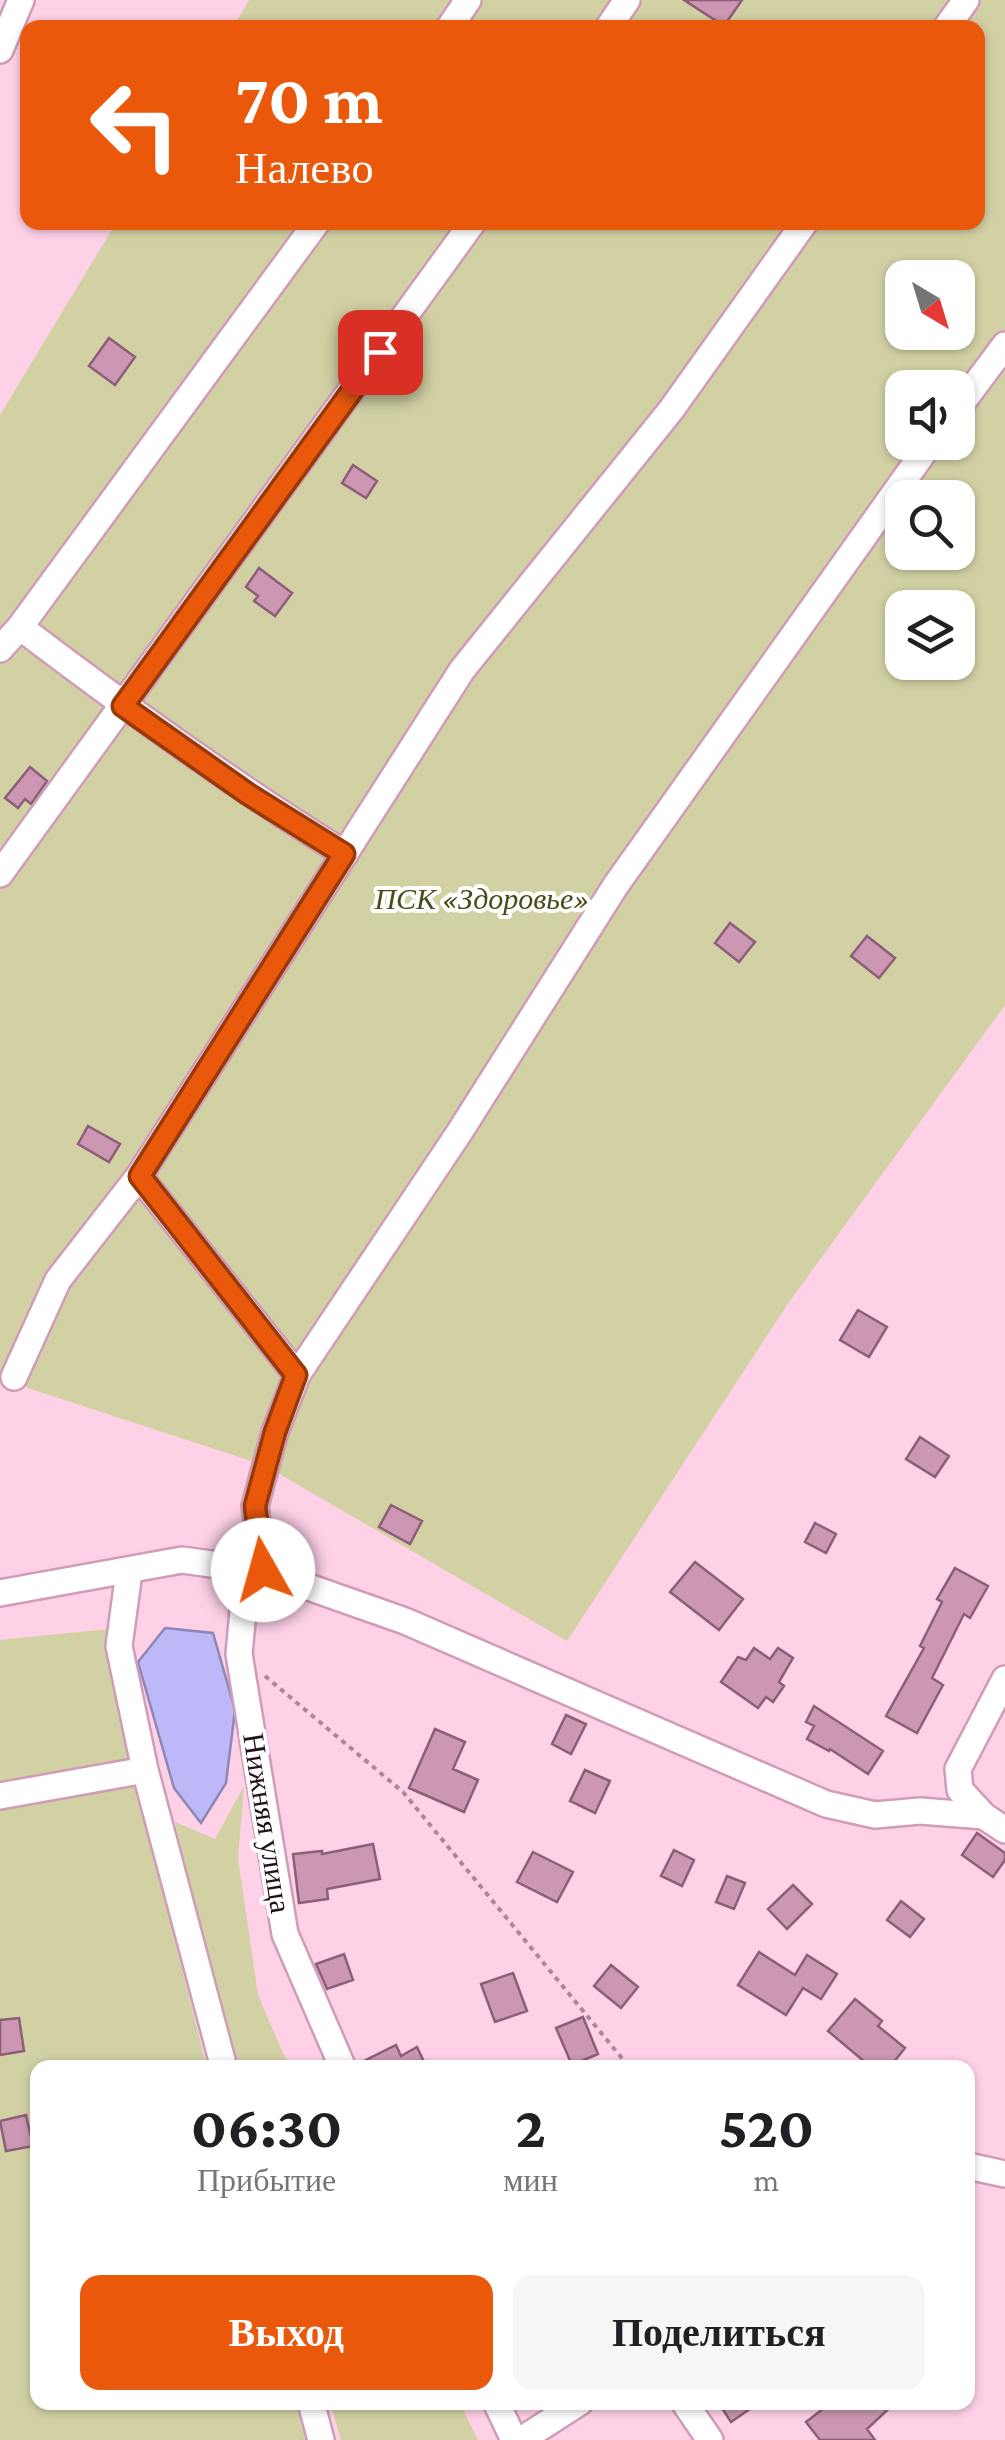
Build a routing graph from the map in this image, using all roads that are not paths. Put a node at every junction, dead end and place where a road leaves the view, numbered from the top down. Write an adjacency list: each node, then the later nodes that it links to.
1 (21, 0): 2 (street)
2 (0, 50)
3 (311, 230): 9 (street)
4 (467, 230): 11 (street)
5 (800, 230): 12 (street)
6 (1005, 345): 7 (street)
7 (975, 385)
8 (918, 460): 15 (street, Нижняя улица)
9 (20, 626): 10 (street); 11 (street)
10 (0, 649)
11 (123, 706): 12 (street); 13 (street)
12 (344, 854): 14 (street)
13 (0, 874)
14 (140, 1176): 15 (street); 16 (street)
15 (296, 1375): 17 (street, Нижняя улица)
16 (14, 1377)
17 (255, 1570): 18 (street); 23 (street); 25 (street, Нижняя улица)
18 (129, 1572): 19 (street); 21 (street)
19 (0, 1593)
20 (1005, 1679): 23 (street)
21 (145, 1770): 22 (street); 24 (street)
22 (0, 1796)
23 (994, 1823)
24 (222, 2060)
25 (340, 2060)
26 (975, 2168): 27 (street)
27 (1005, 2174)
28 (313, 2410): 32 (street)
29 (500, 2410): 33 (street)
30 (567, 2410): 33 (street)
31 (689, 2410): 34 (street)
32 (321, 2440)
33 (517, 2440)
34 (710, 2440)

